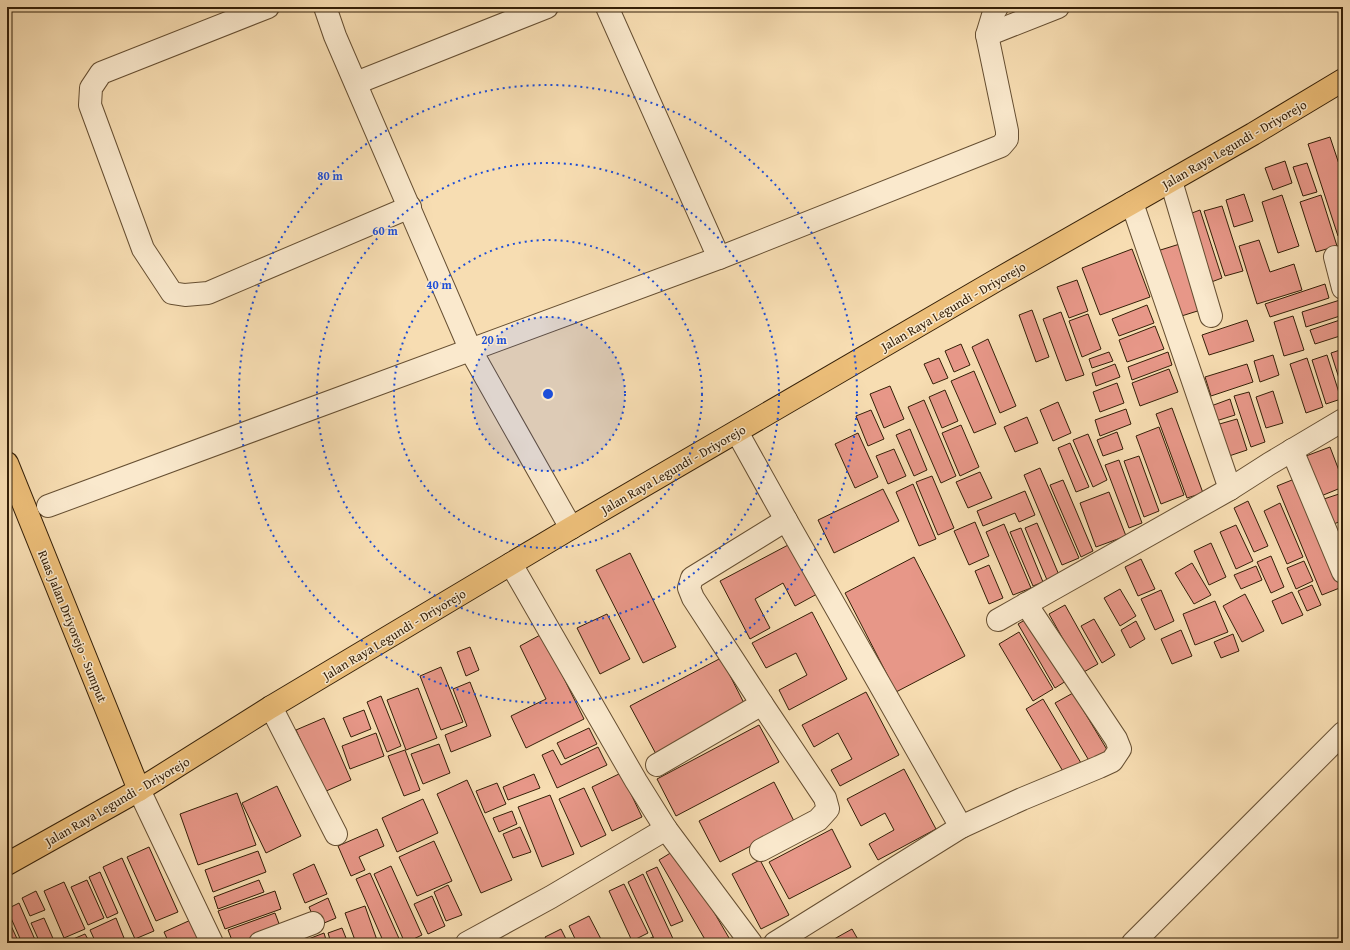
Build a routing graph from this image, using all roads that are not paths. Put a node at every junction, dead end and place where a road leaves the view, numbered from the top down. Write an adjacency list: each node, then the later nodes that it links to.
1 (268, 7): 12 (street)
2 (325, 7): 9 (street)
3 (547, 7): 9 (street)
4 (607, 7): 14 (street)
5 (997, 7): 7 (street)
6 (1058, 7): 7 (street)
7 (987, 35): 14 (street)
8 (1343, 80): 10 (main road, Jalan Raya Legundi - Driyorejo)
9 (356, 82): 12 (street)
10 (1171, 181): 11 (main road, Jalan Raya Legundi - Driyorejo); 16 (street)
11 (1132, 203): 19 (main road, Jalan Raya Legundi - Driyorejo); 22 (street)
12 (410, 207): 17 (street)
13 (1334, 257): 15 (street)
14 (719, 258): 17 (street)
15 (1343, 288)
16 (1211, 316)
17 (471, 351): 23 (street); 25 (street)
18 (1343, 420): 20 (street)
19 (737, 432): 24 (street); 25 (main road, Jalan Raya Legundi - Driyorejo)
20 (1292, 450): 22 (street); 27 (street)
21 (7, 463): 34 (main road, Ruas Jalan Driyorejo - Sumput)
22 (1230, 489): 28 (street)
23 (48, 506)
24 (786, 520): 30 (street); 35 (street)
25 (571, 528): 26 (main road, Jalan Raya Legundi - Driyorejo)
26 (512, 564): 31 (main road, Jalan Raya Legundi - Driyorejo); 36 (street)
27 (1343, 572)
28 (1026, 604): 29 (street); 35 (street)
29 (998, 620)
30 (762, 704): 33 (street); 38 (street)
31 (271, 707): 34 (main road, Jalan Raya Legundi - Driyorejo); 37 (street)
32 (1343, 733): 46 (street)
33 (657, 765)
34 (139, 790): 39 (main road, Jalan Raya Legundi - Driyorejo); 41 (street)
35 (961, 827): 45 (street)
36 (666, 829): 43 (street); 44 (street)
37 (336, 834)
38 (761, 850)
39 (7, 864)
40 (313, 923): 42 (street)
41 (212, 943)
42 (260, 943)
43 (467, 943)
44 (751, 943)
45 (775, 943)
46 (1133, 943)

